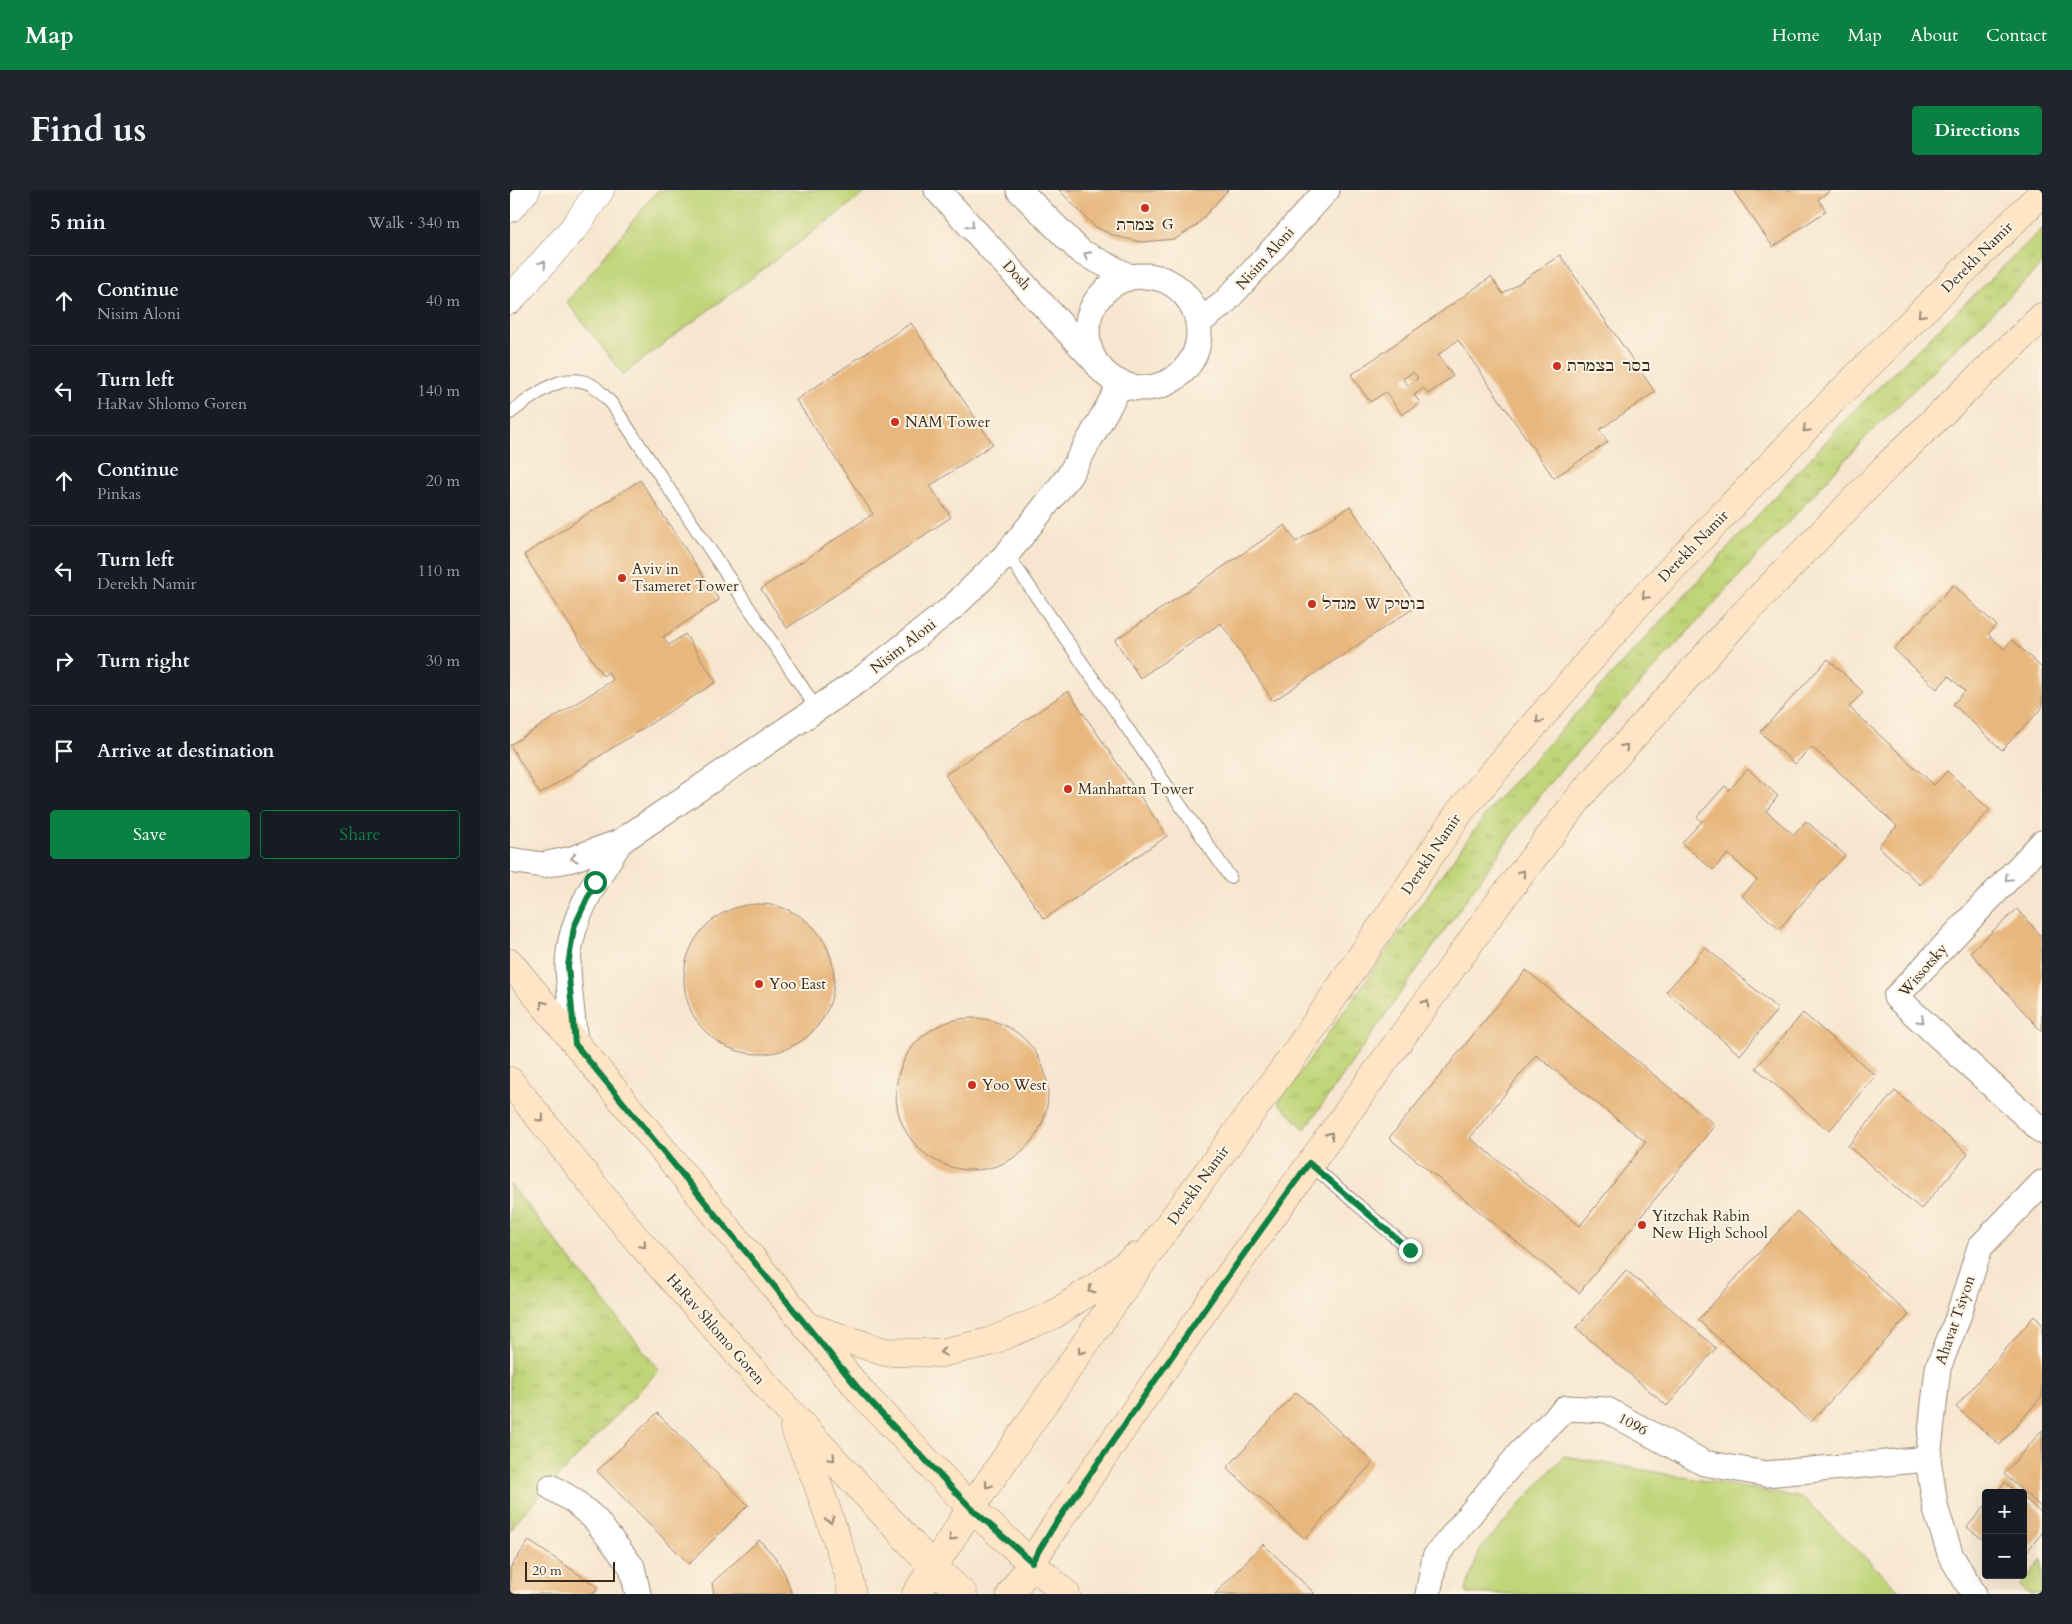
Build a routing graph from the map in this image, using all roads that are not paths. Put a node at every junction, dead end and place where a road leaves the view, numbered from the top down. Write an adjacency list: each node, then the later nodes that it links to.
1 (526, 190): 7 (street)
2 (600, 190): 9 (street, one-way to 2)
3 (937, 190): 12 (street, Dosh, one-way to 12)
4 (1019, 190): 8 (street, one-way to 4)
5 (1327, 190): 11 (street, Nisim Aloni)
6 (2042, 193): 27 (main road, Derekh Namir, one-way to 27)
7 (510, 208)
8 (1130, 277): 11 (street); 12 (street)
9 (510, 300)
10 (2042, 317): 25 (main road, one-way to 10)
11 (1198, 323): 13 (street)
12 (1095, 362): 13 (street)
13 (1121, 384): 15 (street, Nisim Aloni)
14 (510, 413): 16 (lane)
15 (1008, 554): 16 (street, Nisim Aloni); 20 (lane)
16 (817, 709): 17 (street, Nisim Aloni)
17 (620, 842): 19 (street, Nisim Aloni, one-way to 19); 22 (street, Nisim Aloni)
18 (2042, 843): 24 (street, Wissotsky, one-way to 24)
19 (510, 860)
20 (1230, 877)
21 (510, 963): 22 (main road, one-way to 21)
22 (575, 1044): 29 (main road)
23 (510, 1081): 30 (main road, HaRav Shlomo Goren, one-way to 30)
24 (2042, 1131)
25 (1309, 1163): 28 (lane); 34 (main road)
26 (2042, 1183): 31 (street, Ahavat Tsiyon)
27 (1158, 1239): 29 (main road, one-way to 29); 33 (main road, Derekh Namir, one-way to 33)
28 (1410, 1250)
29 (806, 1326): 33 (main road)
30 (787, 1409): 35 (main road, HaRav Shlomo Goren, one-way to 35); 37 (main road, one-way to 37)
31 (1928, 1459): 42 (street, 1096); 43 (street, Ahavat Tsiyon)
32 (551, 1487): 36 (street)
33 (971, 1508): 34 (main road); 35 (main road, Derekh Namir, one-way to 35)
34 (1032, 1562): 40 (main road); 41 (main road)
35 (933, 1567): 38 (main road, Derekh Namir); 39 (main road, HaRav Shlomo Goren)
36 (638, 1594)
37 (852, 1594)
38 (916, 1594)
39 (963, 1594)
40 (1011, 1594)
41 (1066, 1594)
42 (1428, 1594)
43 (1974, 1594)

